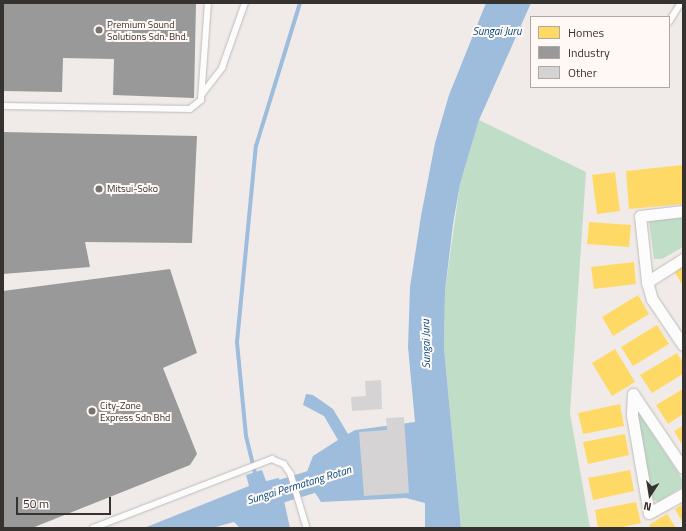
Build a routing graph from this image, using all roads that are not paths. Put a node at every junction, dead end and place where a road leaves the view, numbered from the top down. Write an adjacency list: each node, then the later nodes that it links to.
1 (208, 3): 5 (lane)
2 (245, 3): 5 (lane)
3 (681, 3): 4 (lane)
4 (670, 20)
5 (202, 94): 6 (lane)
6 (3, 106)
7 (683, 211): 9 (street)
8 (683, 259): 9 (street)
9 (647, 282): 10 (street)
10 (683, 345)
11 (683, 468): 12 (street)
12 (683, 494)
13 (93, 528): 14 (lane)
14 (307, 528)

